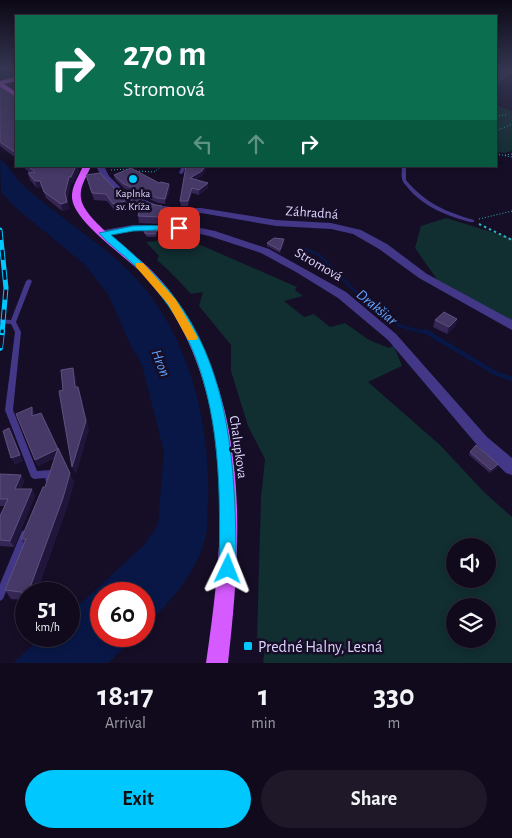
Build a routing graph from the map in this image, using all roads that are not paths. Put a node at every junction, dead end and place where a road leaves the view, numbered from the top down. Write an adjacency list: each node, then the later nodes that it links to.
1 (87, 167): 7 (main road, Chalupkova)
2 (184, 167): 5 (lane)
3 (404, 167): 6 (lane)
4 (103, 168): 11 (street, Záhradná)
5 (181, 173)
6 (472, 221)
7 (104, 233): 12 (street, Stromová); 16 (main road, Chalupkova)
8 (29, 281): 10 (lane)
9 (0, 322): 10 (lane)
10 (13, 322): 13 (lane)
11 (512, 326)
12 (512, 468)
13 (44, 491)
14 (29, 526): 15 (lane)
15 (0, 596)
16 (216, 663)

